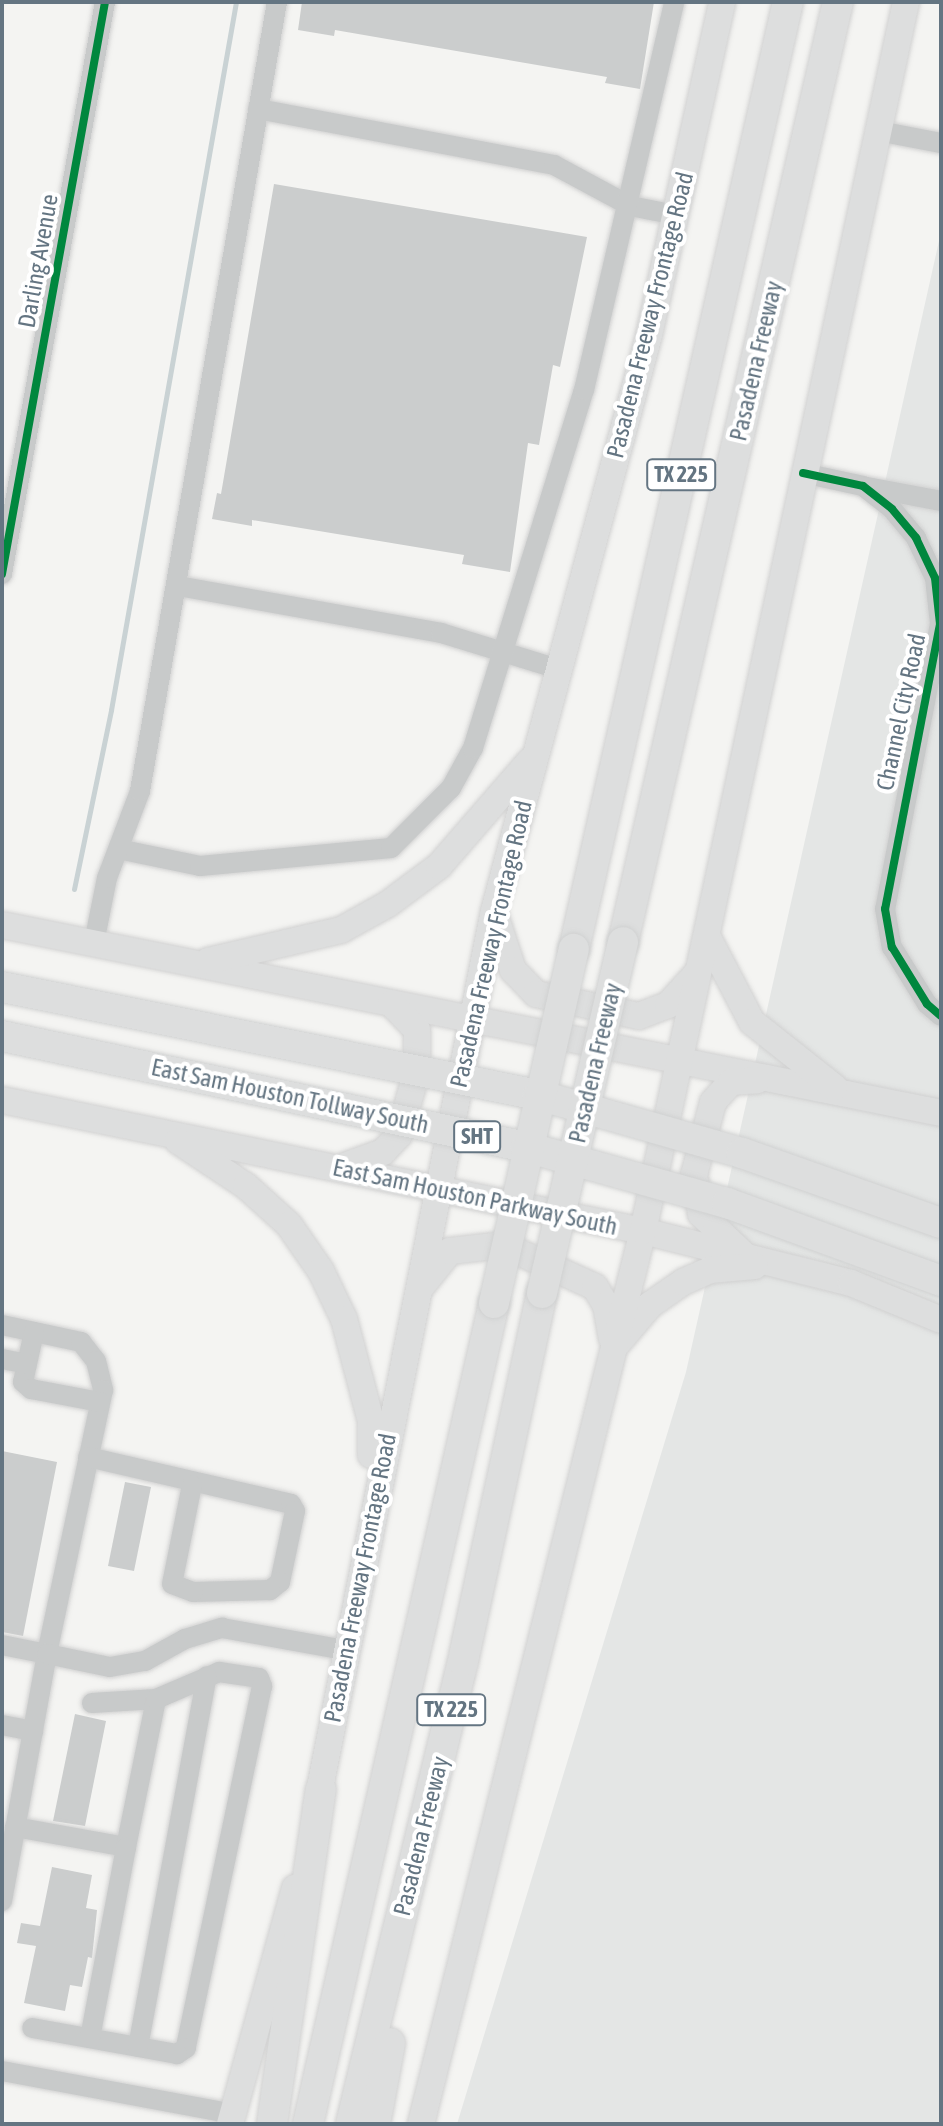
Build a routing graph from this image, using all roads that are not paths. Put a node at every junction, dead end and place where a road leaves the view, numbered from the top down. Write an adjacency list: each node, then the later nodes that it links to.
1 (105, 2): 16 (street, Darling Avenue)
2 (277, 2): 8 (street)
3 (674, 2): 11 (street)
4 (722, 2): 12 (main road, Pasadena Freeway Frontage Road)
5 (788, 2): 76 (highway, Pasadena Freeway / TX 225, bridge)
6 (838, 2): 60 (highway, Pasadena Freeway / TX 225, bridge)
7 (906, 2): 9 (main road)
8 (258, 109): 11 (street); 17 (street)
9 (878, 131): 10 (street); 13 (main road)
10 (941, 143)
11 (630, 206): 12 (street); 18 (street)
12 (676, 215): 19 (main road, Pasadena Freeway Frontage Road)
13 (803, 473): 14 (street); 24 (main road)
14 (863, 486): 15 (street); 30 (street, Channel City Road)
15 (941, 501)
16 (2, 574)
17 (178, 586): 18 (street); 21 (street)
18 (502, 652): 19 (street); 21 (street)
19 (558, 669): 20 (main road, Pasadena Freeway Frontage Road)
20 (534, 755): 22 (main road, Pasadena Freeway Frontage Road); 26 (main road)
21 (118, 849): 25 (street)
22 (494, 911): 27 (main road); 31 (main road, Pasadena Freeway Frontage Road)
23 (2, 925): 25 (main road)
24 (707, 936): 27 (main road); 35 (main road)
25 (94, 943): 26 (main road)
26 (195, 964): 29 (main road)
27 (699, 969): 33 (main road)
28 (2, 987): 41 (highway, East Sam Houston Tollway South / SHT, bridge)
29 (391, 1003): 31 (main road); 39 (main road)
30 (941, 1016)
31 (473, 1020): 33 (main road); 40 (main road, Pasadena Freeway Frontage Road)
32 (2, 1036): 45 (highway, East Sam Houston Tollway South / SHT, bridge)
33 (679, 1062): 34 (main road); 42 (main road)
34 (772, 1079): 35 (main road); 43 (main road)
35 (841, 1091): 37 (main road)
36 (2, 1100): 38 (main road, East Sam Houston Parkway South)
37 (941, 1113)
38 (165, 1132): 39 (main road, East Sam Houston Parkway South); 56 (main road)
39 (339, 1168): 40 (main road, East Sam Houston Parkway South)
40 (438, 1190): 42 (main road, East Sam Houston Parkway South); 46 (main road, Pasadena Freeway Frontage Road)
41 (941, 1223)
42 (643, 1231): 43 (main road, East Sam Houston Parkway South); 50 (main road)
43 (745, 1257): 44 (main road, East Sam Houston Parkway South)
44 (777, 1265): 47 (main road, East Sam Houston Parkway South); 50 (main road)
45 (941, 1281)
46 (413, 1303): 50 (main road); 56 (main road, Pasadena Freeway Frontage Road)
47 (941, 1320)
48 (2, 1325): 49 (street)
49 (34, 1332): 52 (street); 53 (street)
50 (614, 1349): 79 (main road)
51 (2, 1359): 52 (street)
52 (27, 1364): 53 (street)
53 (100, 1402): 54 (street)
54 (88, 1457): 55 (street); 59 (street)
55 (192, 1485): 55 (street)
56 (369, 1526): 58 (main road, Pasadena Freeway Frontage Road)
57 (2, 1645): 59 (street)
58 (344, 1650): 59 (street); 66 (main road, Pasadena Freeway Frontage Road)
59 (47, 1654): 65 (street)
60 (463, 1661): 77 (highway, Pasadena Freeway / TX 225); 78 (highway)
61 (207, 1676): 62 (street); 72 (street); 72 (street)
62 (156, 1699): 63 (street); 68 (street)
63 (92, 1703)
64 (2, 1725): 65 (street)
65 (33, 1731): 67 (street)
66 (321, 1790): 74 (main road, Pasadena Freeway Frontage Road); 75 (highway)
67 (15, 1827): 68 (street); 69 (street)
68 (126, 1847): 71 (street)
69 (2, 1901)
70 (32, 2028): 71 (street)
71 (90, 2038): 72 (street)
72 (138, 2047)
73 (2, 2071): 74 (street)
74 (232, 2119)
75 (272, 2124)
76 (308, 2124)
77 (351, 2124)
78 (375, 2124)
79 (421, 2124)

